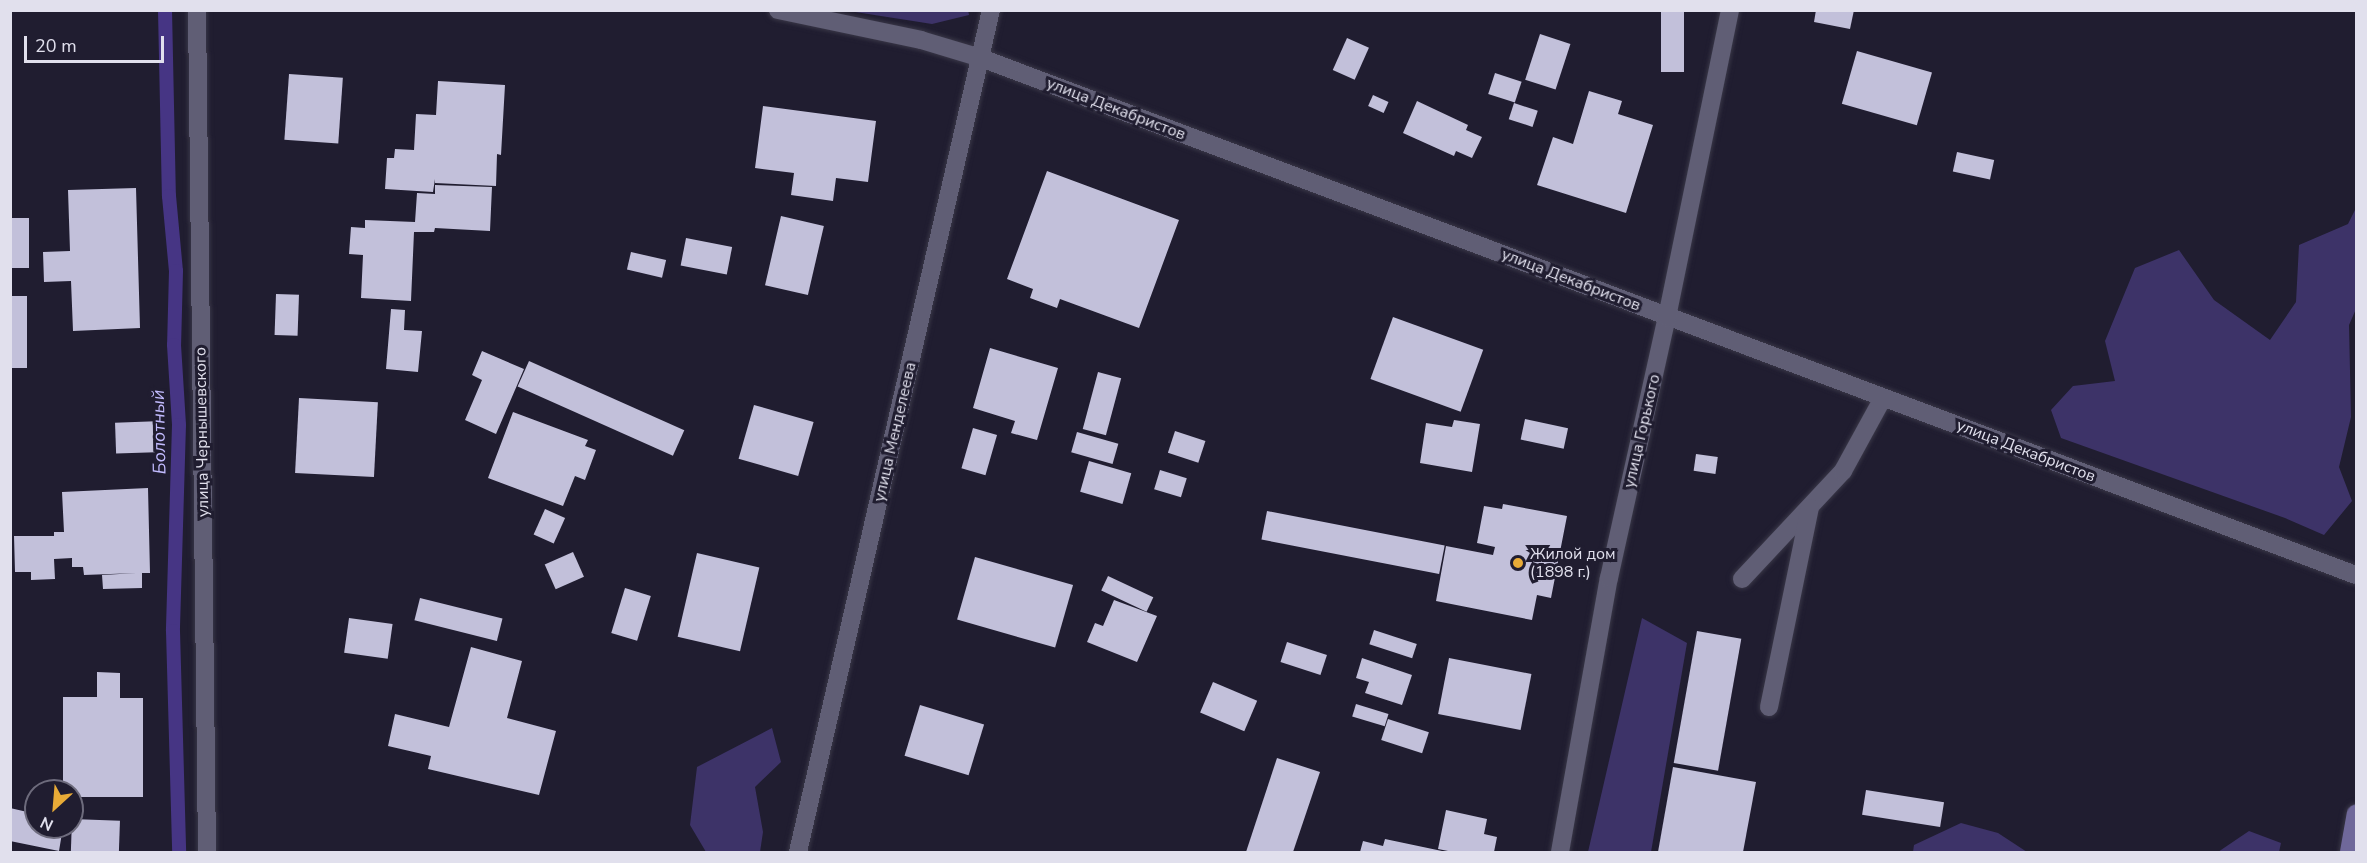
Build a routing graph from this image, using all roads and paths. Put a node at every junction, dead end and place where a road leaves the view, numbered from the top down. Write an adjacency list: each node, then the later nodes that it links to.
1 (196, 10): 13 (street, улица Чернышевского)
2 (778, 10): 5 (street, улица Декабристов)
3 (991, 10): 5 (street, улица Менделеева)
4 (1730, 10): 6 (street, улица Горького)
5 (981, 58): 6 (street, улица Декабристов); 14 (street, улица Менделеева)
6 (1667, 317): 7 (street, улица Декабристов); 15 (street, улица Горького)
7 (1883, 398): 8 (street); 9 (street, улица Декабристов)
8 (1810, 506): 10 (street); 11 (street)
9 (2356, 575)
10 (1742, 579)
11 (1769, 707)
12 (2356, 814): 16 (main road)
13 (207, 852)
14 (798, 852)
15 (1560, 852)
16 (2349, 852)

